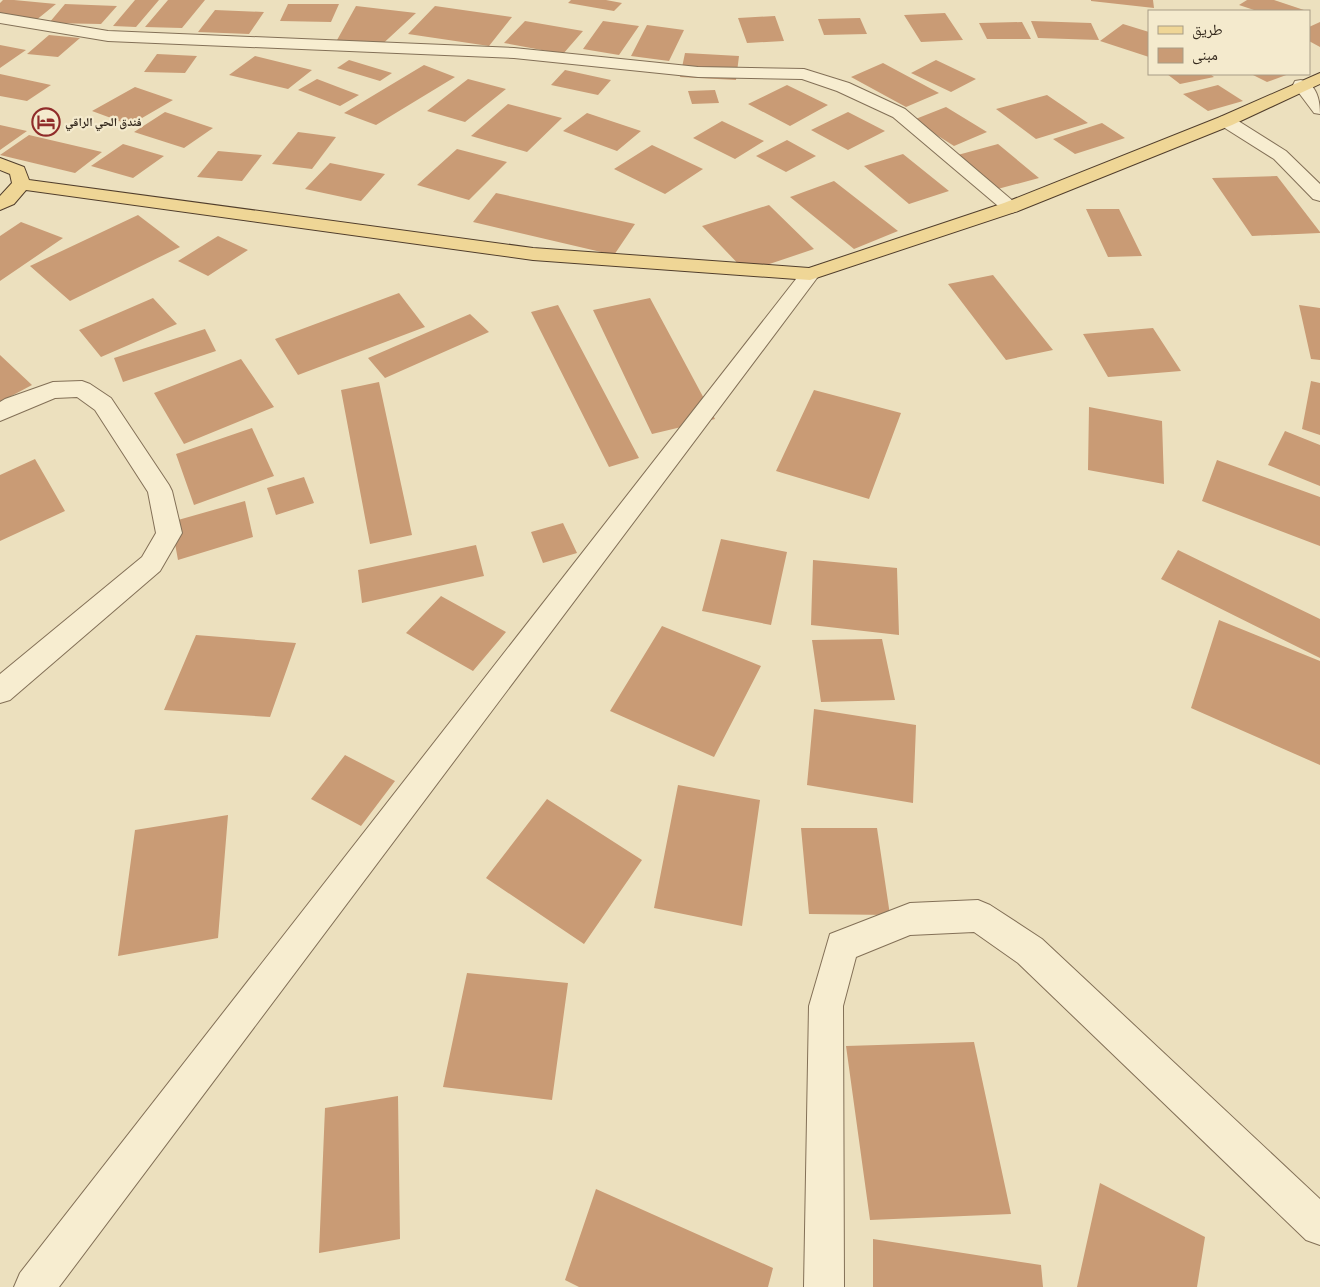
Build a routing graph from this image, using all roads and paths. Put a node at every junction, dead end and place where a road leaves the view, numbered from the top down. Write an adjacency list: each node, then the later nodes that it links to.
1 (0, 18): 10 (street)
2 (1320, 78): 3 (main road)
3 (1300, 85): 4 (street); 5 (main road)
4 (1320, 110)
5 (1226, 121): 8 (street); 10 (main road)
6 (0, 163): 7 (main road)
7 (21, 184): 9 (main road); 11 (main road)
8 (1320, 194)
9 (0, 204)
10 (1011, 207): 11 (main road)
11 (810, 274): 15 (street)
12 (0, 413): 13 (street)
13 (0, 691)
14 (1320, 1226): 16 (street)
15 (34, 1287)
16 (824, 1287)

